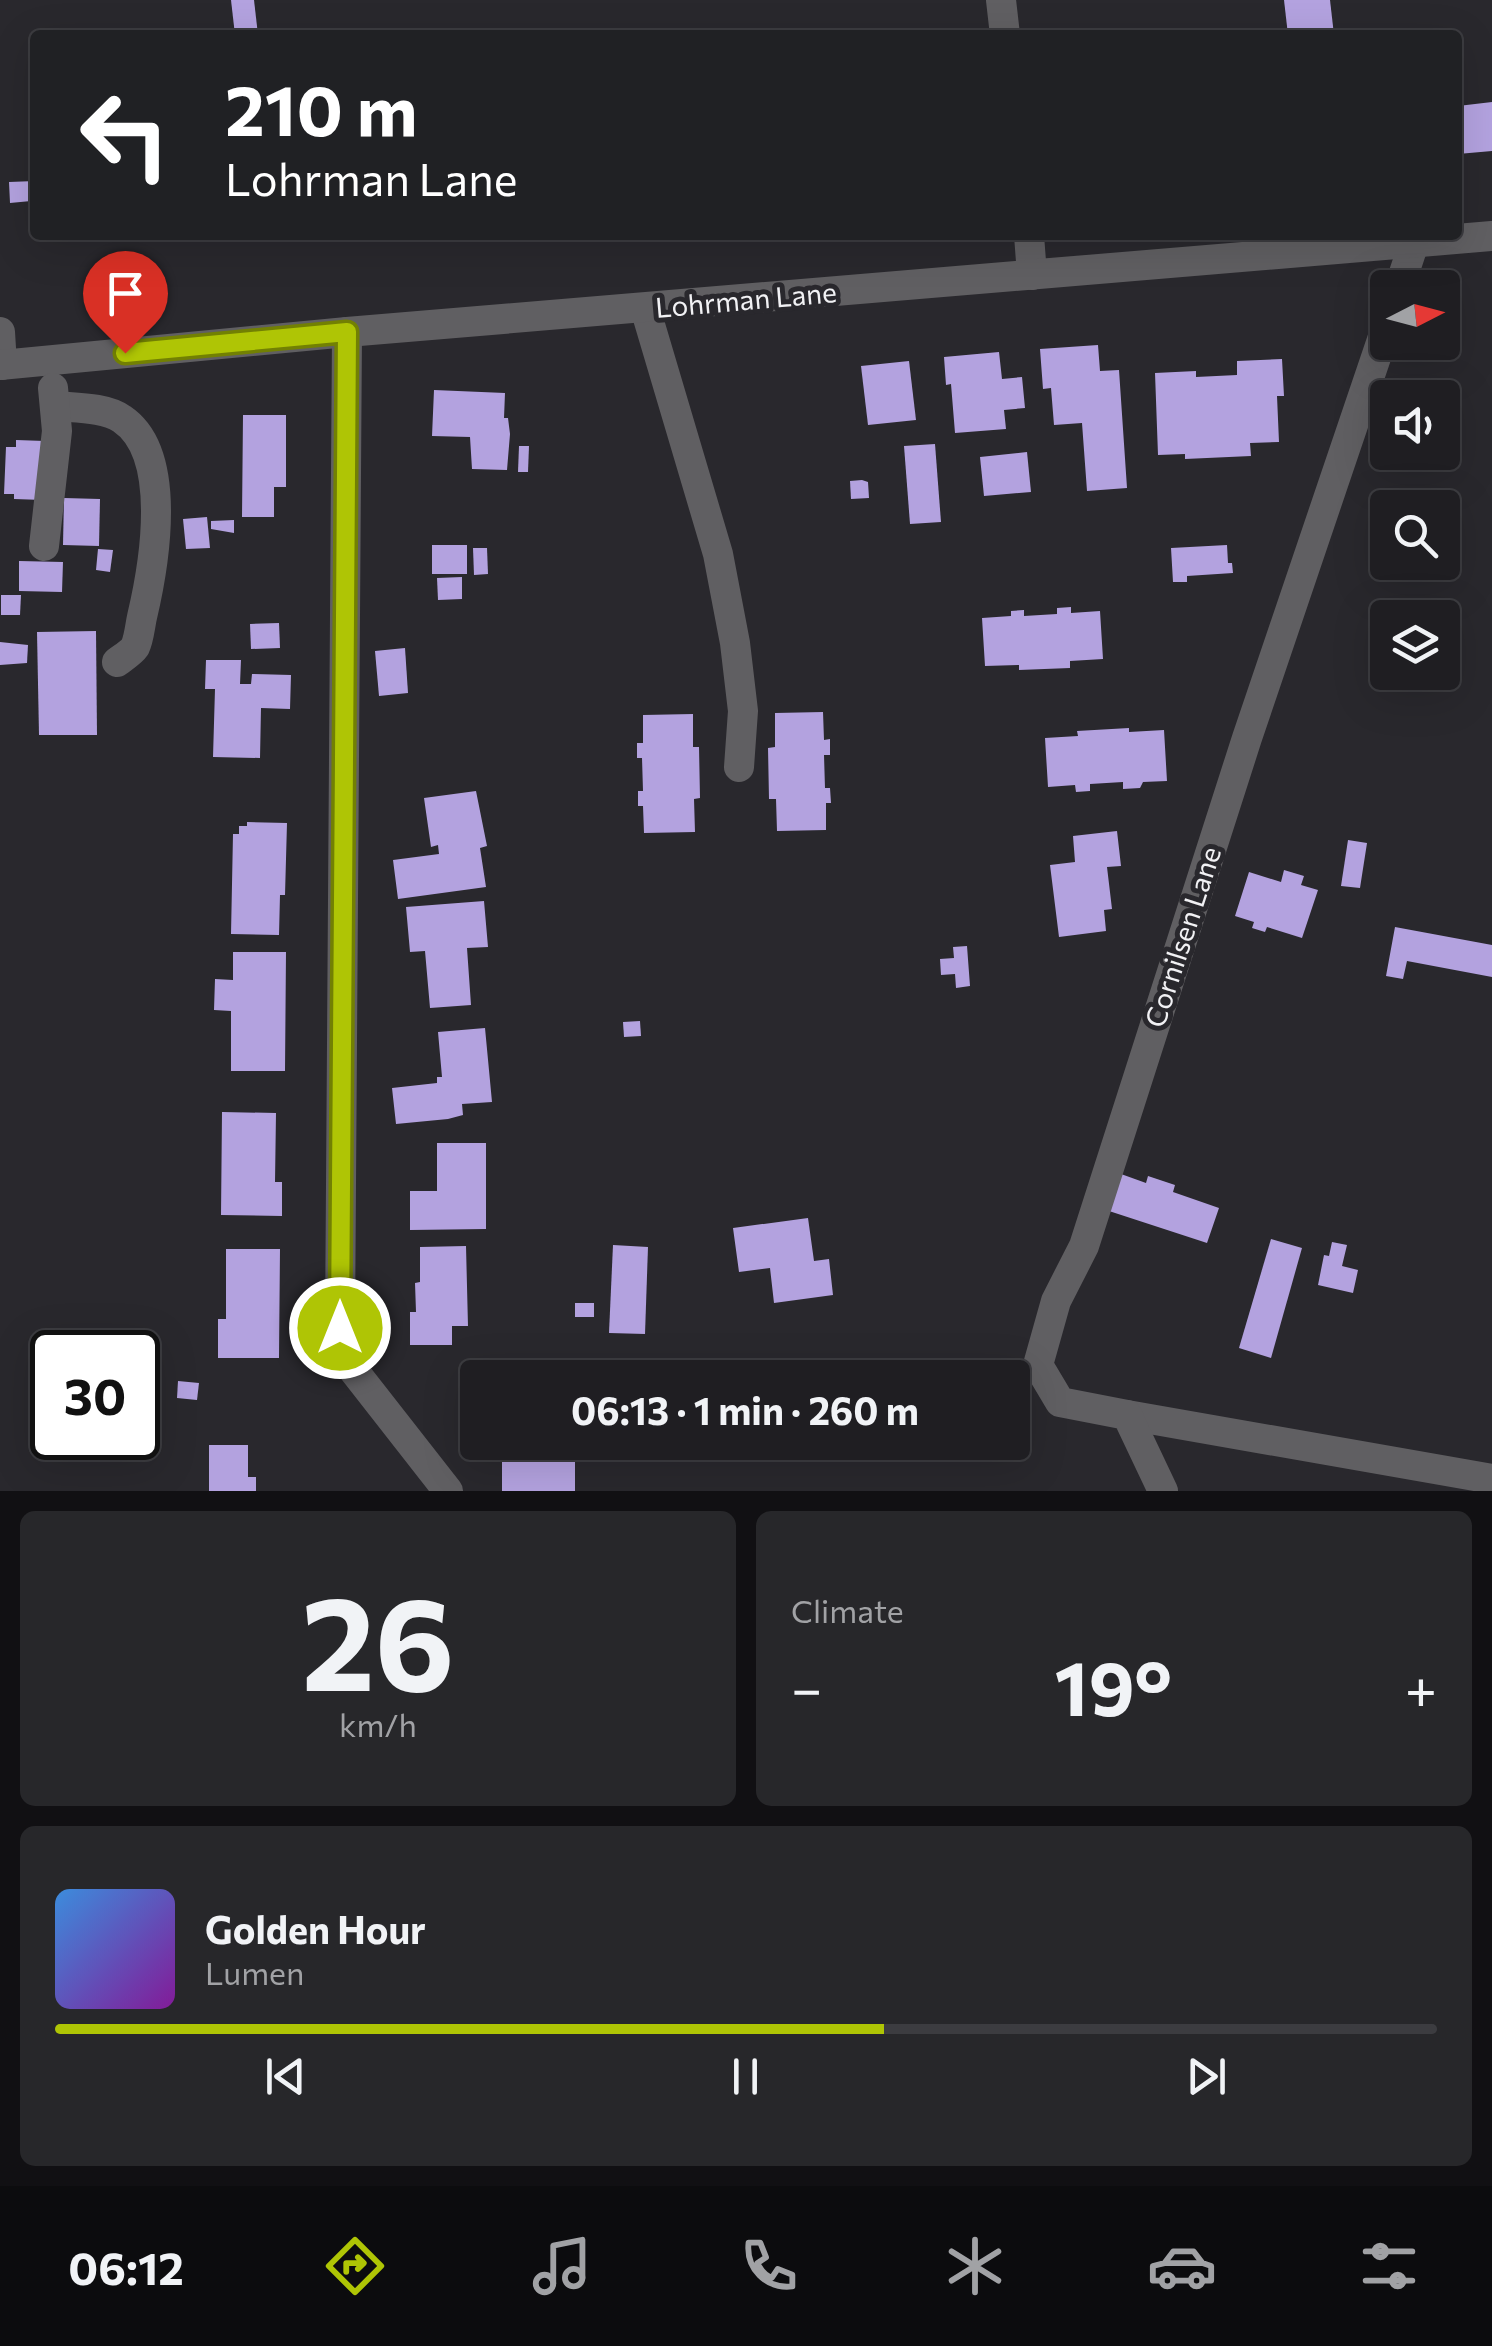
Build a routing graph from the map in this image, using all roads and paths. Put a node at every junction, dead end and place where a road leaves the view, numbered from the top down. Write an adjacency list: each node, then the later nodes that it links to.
1 (1001, 0): 2 (street)
2 (1004, 30)
3 (1492, 236): 4 (street, Lohrman Lane)
4 (1462, 239)
5 (1029, 240): 9 (street)
6 (1453, 240): 7 (street, Lohrman Lane)
7 (1414, 244): 8 (street); 9 (street, Lohrman Lane)
8 (1405, 270)
9 (1032, 276): 10 (street, Lohrman Lane)
10 (646, 308): 12 (street, Lohrman Lane); 19 (street)
11 (0, 332): 15 (street)
12 (347, 332): 13 (street, Lohrman Lane); 22 (street)
13 (51, 360): 15 (street, Lohrman Lane); 16 (street)
14 (1375, 360): 20 (street, Cornilsen Lane)
15 (1, 365)
16 (54, 406): 17 (street); 18 (street)
17 (44, 546)
18 (117, 662)
19 (738, 767)
20 (1127, 1415): 21 (street, Cornilsen Lane); 23 (street)
21 (1492, 1479)
22 (448, 1491)
23 (1163, 1491)

